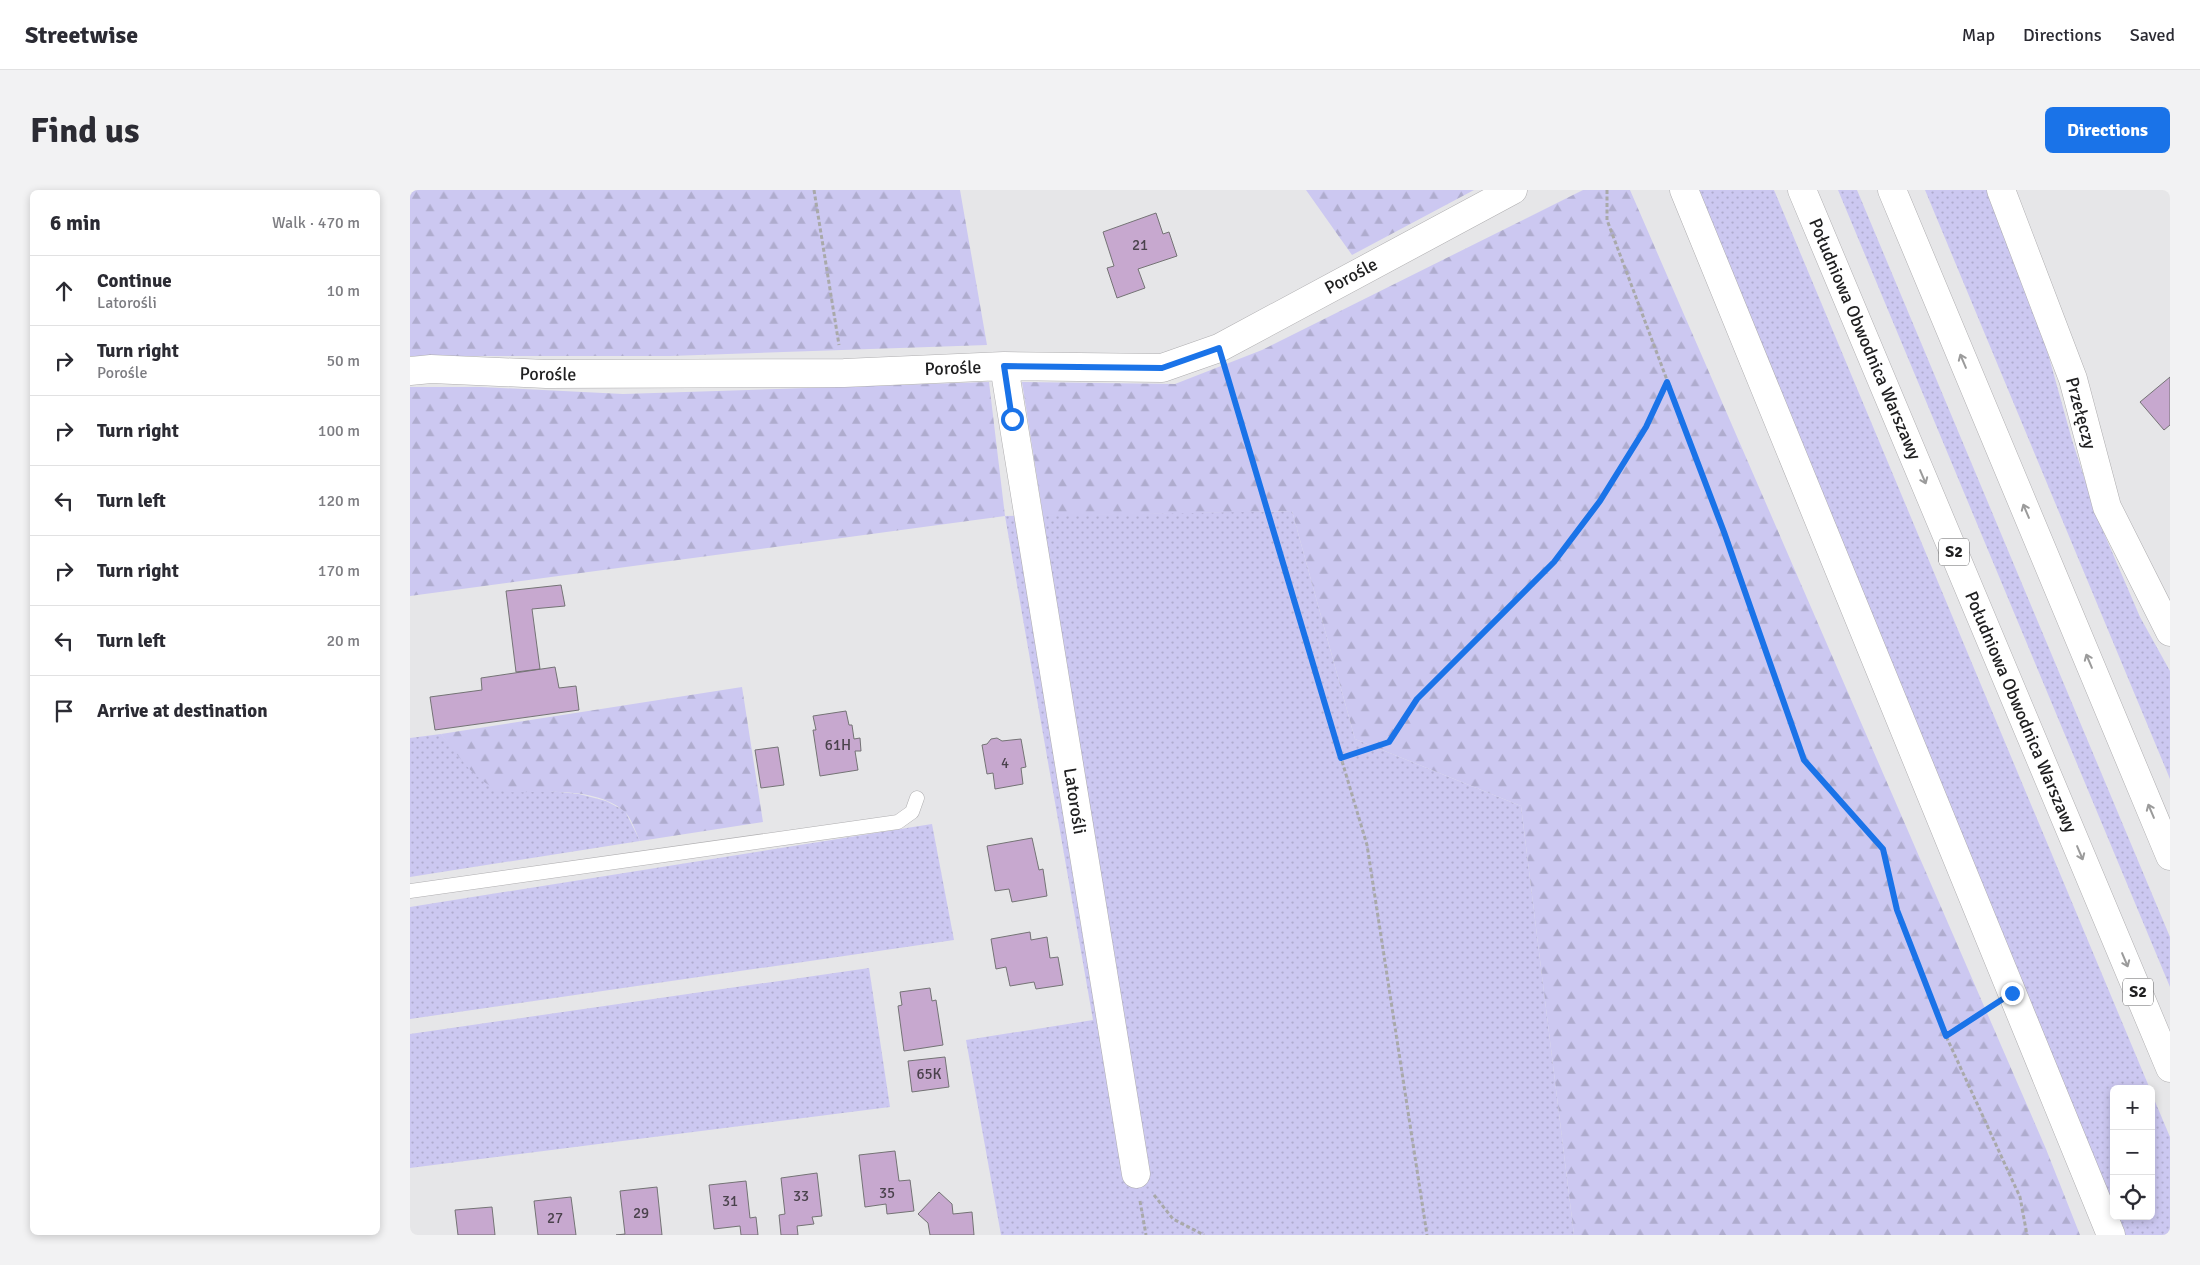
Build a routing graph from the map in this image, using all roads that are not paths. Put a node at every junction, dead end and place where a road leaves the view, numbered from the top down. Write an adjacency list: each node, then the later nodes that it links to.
1 (1513, 190): 6 (main road, Porośle)
2 (1684, 190): 14 (main road)
3 (1802, 190): 12 (main road, Południowa Obwodnica Warszawy / S2, one-way to 12)
4 (1892, 190): 10 (main road, one-way to 4)
5 (2001, 190): 8 (main road, Przełęczy)
6 (1004, 366): 7 (main road, Porośle); 13 (main road, Latorośli)
7 (410, 370)
8 (2168, 624)
9 (917, 798): 11 (lane)
10 (2170, 856)
11 (410, 891)
12 (2170, 1068)
13 (1136, 1174)
14 (2111, 1235)

